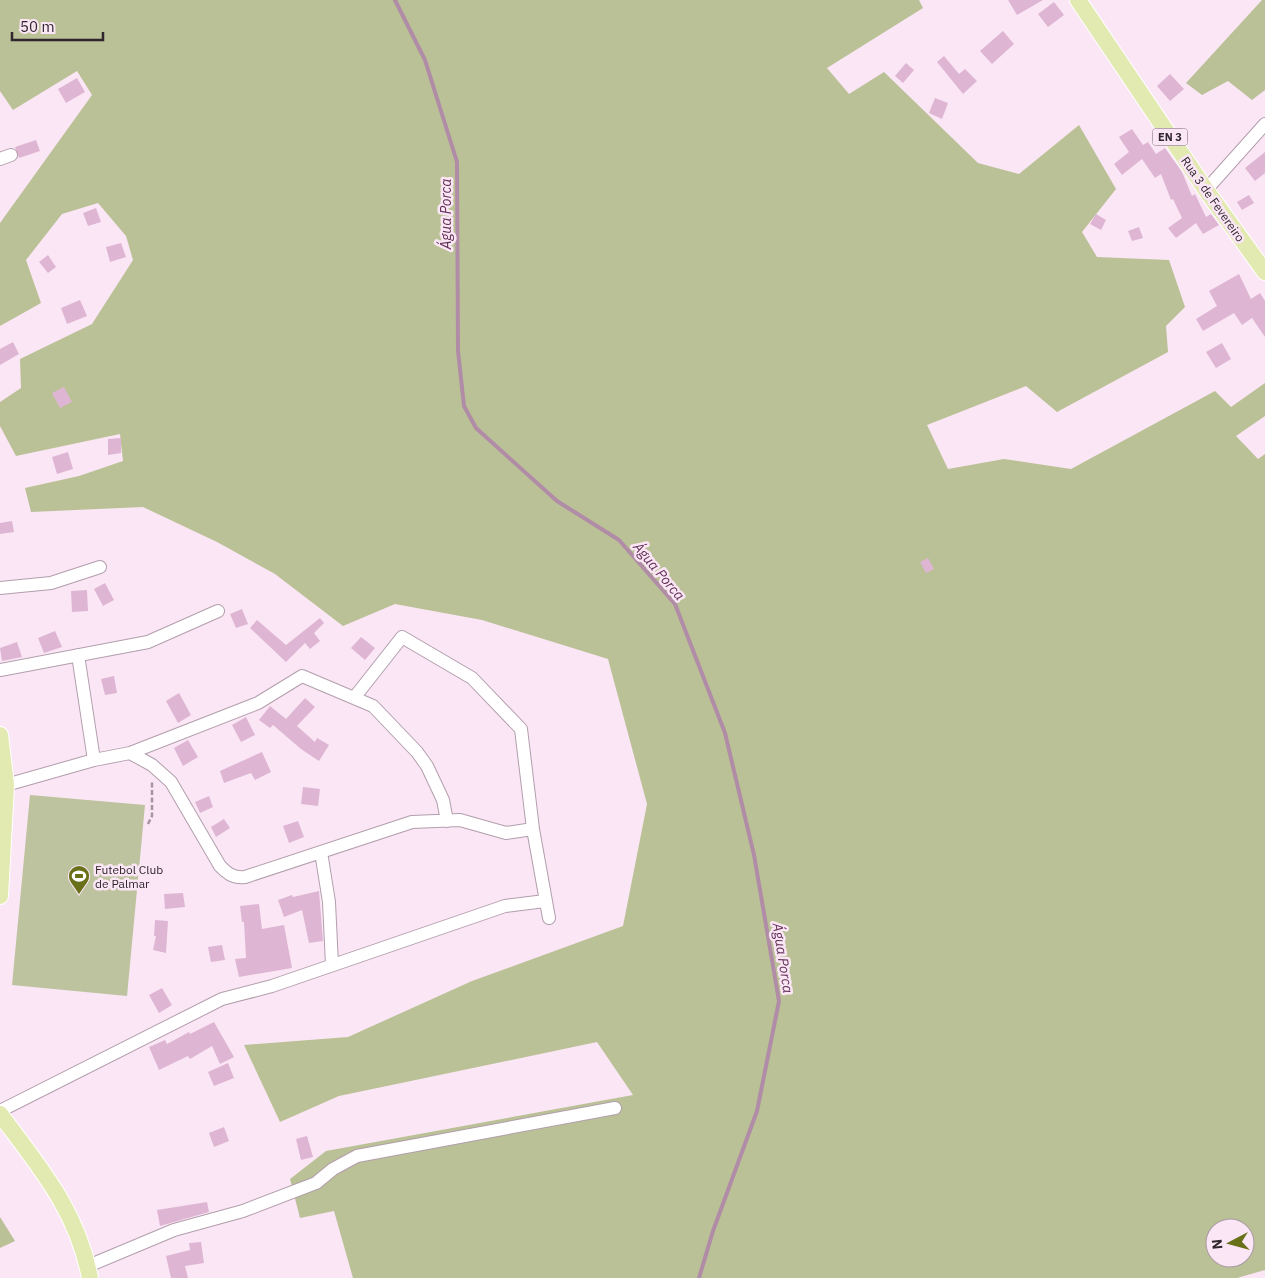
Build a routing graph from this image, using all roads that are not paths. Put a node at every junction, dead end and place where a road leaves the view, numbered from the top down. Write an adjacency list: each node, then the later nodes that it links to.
1 (1078, 0): 3 (main road, Rua 3 de Fevereiro / EN 3)
2 (1265, 124): 3 (street)
3 (1206, 190): 4 (main road, Rua 3 de Fevereiro / EN 3)
4 (1265, 272)
5 (100, 567): 6 (street)
6 (0, 588)
7 (218, 611): 8 (street)
8 (78, 655): 9 (street); 13 (street)
9 (0, 670)
10 (354, 698): 12 (street); 15 (street); 16 (street)
11 (0, 735): 14 (main road)
12 (130, 753): 13 (street); 17 (street)
13 (94, 760): 14 (street)
14 (6, 785): 18 (main road)
15 (447, 820): 16 (street); 17 (street)
16 (533, 829): 19 (street)
17 (321, 852): 21 (street)
18 (0, 896)
19 (546, 901): 20 (street); 21 (street)
20 (548, 918)
21 (332, 965): 23 (street)
22 (615, 1108): 24 (street)
23 (0, 1112): 24 (main road)
24 (89, 1272)

